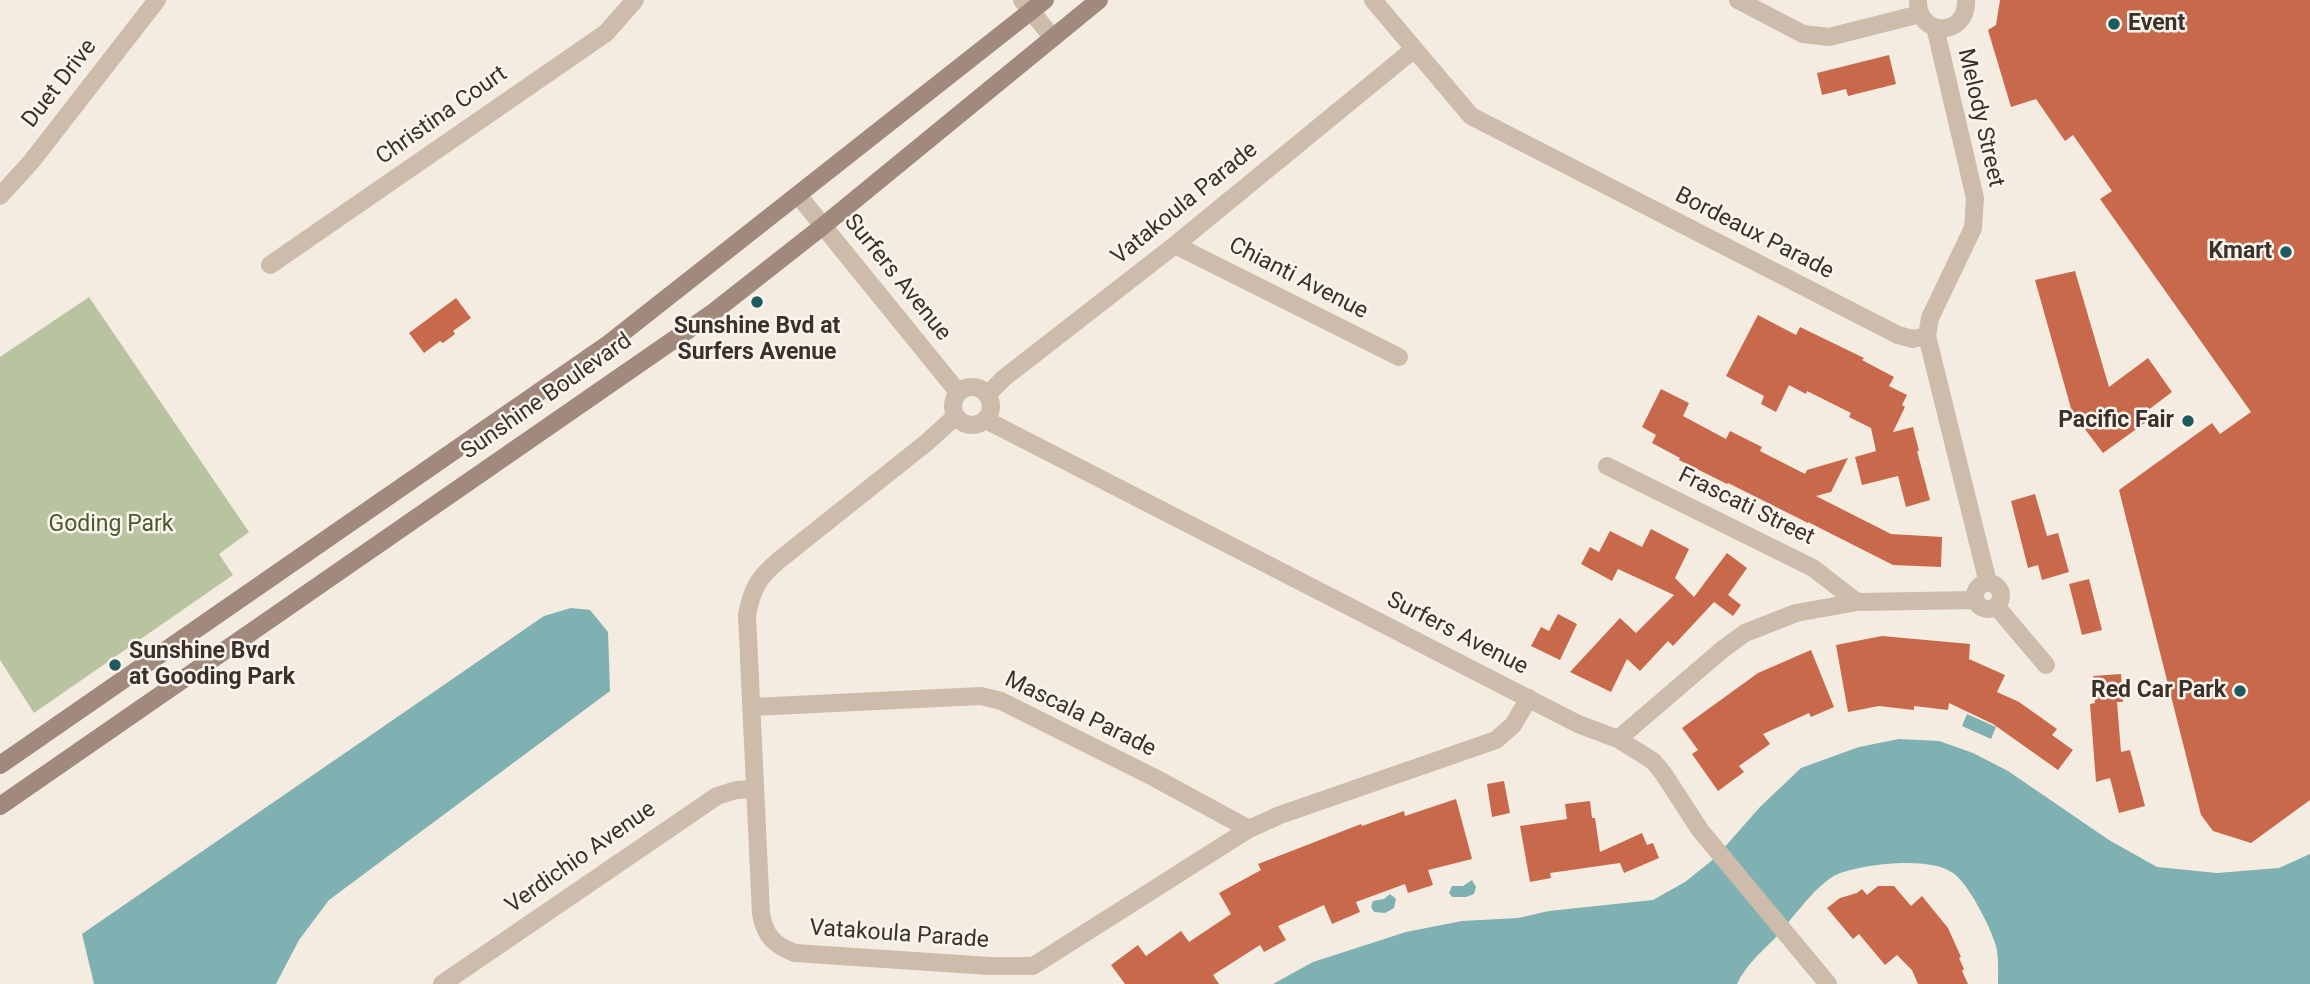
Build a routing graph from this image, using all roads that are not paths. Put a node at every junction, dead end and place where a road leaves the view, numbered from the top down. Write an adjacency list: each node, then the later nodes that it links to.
1 (157, 0): 13 (street, Duet Drive)
2 (635, 0): 16 (street, Christina Court)
3 (1099, 0): 10 (main road, Sunshine Boulevard)
4 (1373, 0): 11 (street, Bordeaux Parade)
5 (1738, 0): 8 (street)
6 (1965, 0): 9 (street)
7 (1033, 4): 10 (street); 12 (main road, Sunshine Boulevard)
8 (1919, 7): 9 (street)
9 (1935, 27): 17 (street, Melody Street)
10 (1053, 38): 14 (main road, Sunshine Boulevard)
11 (1413, 50): 15 (street, Vatakoula Parade); 17 (street, Bordeaux Parade)
12 (798, 195): 14 (street, Surfers Avenue); 32 (main road, Sunshine Boulevard)
13 (0, 196)
14 (823, 226): 19 (street, Surfers Avenue); 34 (main road, Sunshine Boulevard)
15 (1175, 244): 18 (street, Chianti Avenue); 20 (street, Vatakoula Parade)
16 (270, 265)
17 (1927, 336): 24 (street)
18 (1399, 357)
19 (958, 392): 20 (street); 21 (street)
20 (987, 395): 22 (street)
21 (955, 417): 22 (street); 30 (street, Vatakoula Parade)
22 (986, 420): 29 (street, Surfers Avenue)
23 (1607, 466): 26 (street, Frascati Street)
24 (1988, 583): 25 (street); 27 (street)
25 (1976, 600): 26 (street); 27 (street)
26 (1857, 602): 31 (street)
27 (1996, 606): 28 (street)
28 (2046, 665)
29 (1530, 698): 31 (street, Surfers Avenue); 35 (street, Vatakoula Parade)
30 (752, 707): 33 (street, Vatakoula Parade); 35 (street, Mascala Parade)
31 (1618, 739): 38 (street, Surfers Avenue)
32 (0, 765)
33 (755, 789): 36 (street, Vatakoula Parade); 37 (street, Verdichio Avenue)
34 (0, 806)
35 (1249, 829): 36 (street, Vatakoula Parade)
36 (991, 975)
37 (442, 984)
38 (1828, 984)

